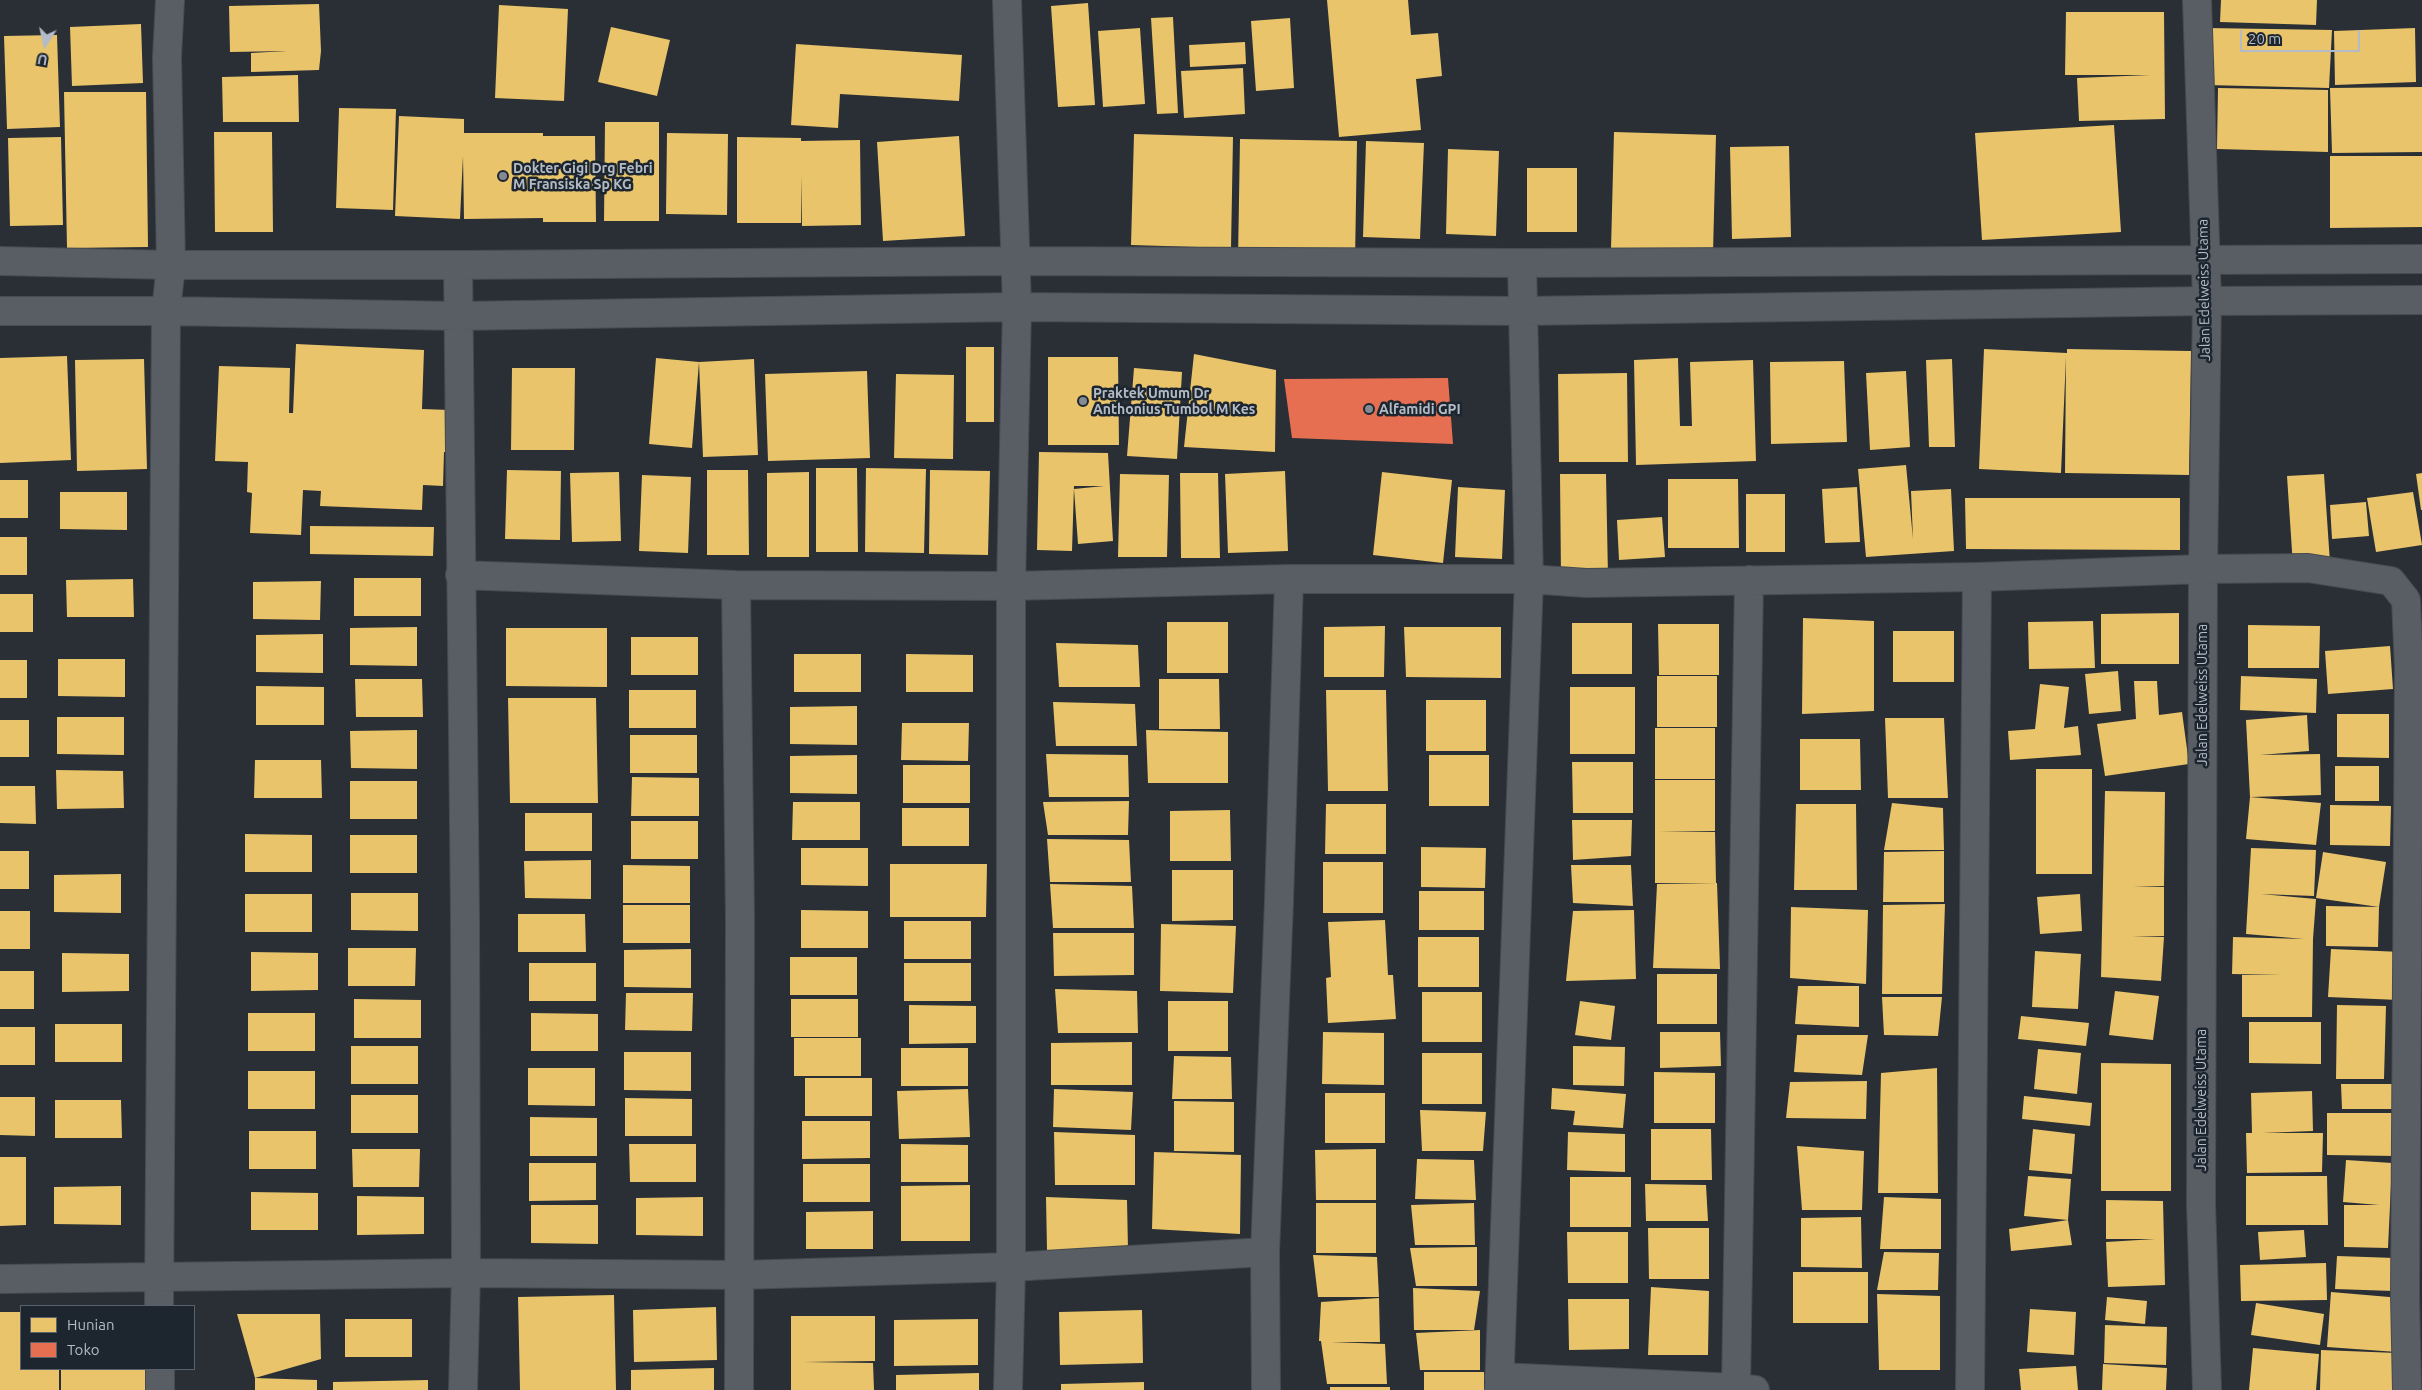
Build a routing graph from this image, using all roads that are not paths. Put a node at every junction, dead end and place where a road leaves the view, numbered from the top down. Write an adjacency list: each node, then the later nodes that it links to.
1 (170, 0): 9 (street)
2 (1007, 0): 7 (street)
3 (2197, 0): 4 (street, Jalan Edelweiss Utama)
4 (2204, 259): 5 (street); 8 (street); 12 (street, Jalan Edelweiss Utama)
5 (2422, 259)
6 (0, 261): 9 (street)
7 (1015, 261): 8 (street); 10 (street); 13 (street)
8 (1522, 263): 16 (street)
9 (171, 265): 10 (street); 15 (street)
10 (458, 265): 17 (street)
11 (2422, 300): 12 (street)
12 (2207, 301): 16 (street); 18 (street, Jalan Edelweiss Utama)
13 (1017, 308): 16 (street); 17 (street); 25 (street)
14 (0, 311): 15 (street)
15 (166, 311): 17 (street); 30 (street)
16 (1523, 311): 22 (street)
17 (459, 316): 19 (street)
18 (2203, 569): 20 (street); 32 (street); 43 (street, Jalan Edelweiss Utama)
19 (460, 575): 24 (street); 28 (street)
20 (1977, 577): 23 (street); 42 (street)
21 (1289, 579): 22 (street); 25 (street); 26 (street)
22 (1529, 579): 23 (street); 35 (street)
23 (1749, 580): 36 (street)
24 (736, 585): 25 (street); 29 (street)
25 (1011, 586): 27 (street)
26 (1265, 1252): 27 (street); 41 (street)
27 (1011, 1267): 29 (street); 40 (street)
28 (466, 1273): 29 (street); 30 (street); 38 (street)
29 (740, 1275): 39 (street)
30 (158, 1278): 31 (street); 33 (street)
31 (0, 1279)
32 (2414, 1297): 44 (street)
33 (159, 1305)
34 (160, 1370): 37 (street)
35 (1499, 1383): 36 (street)
36 (1745, 1389)
37 (160, 1390)
38 (463, 1390)
39 (740, 1390)
40 (1008, 1390)
41 (1266, 1390)
42 (1970, 1390)
43 (2207, 1390)
44 (2407, 1390)

